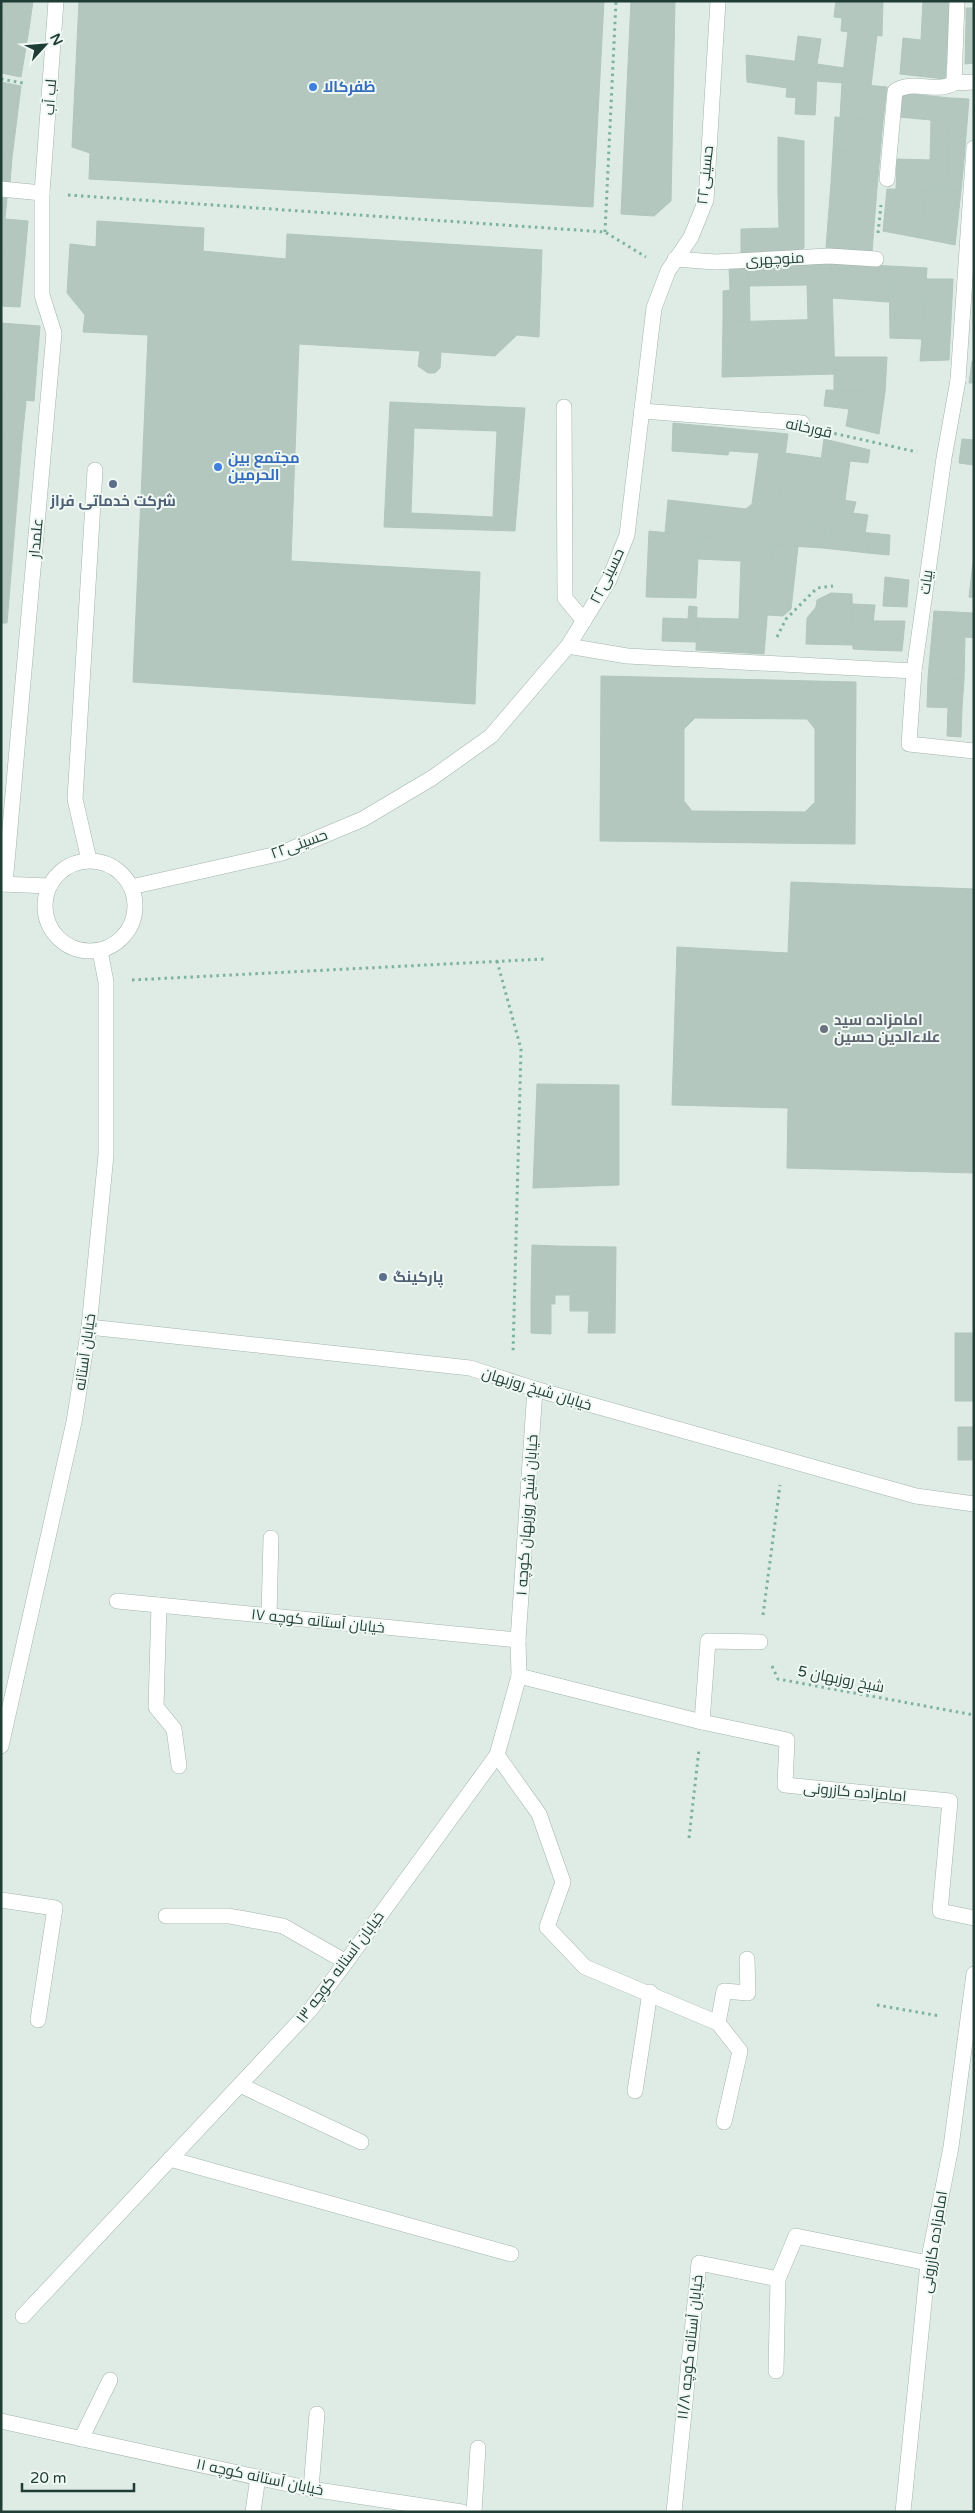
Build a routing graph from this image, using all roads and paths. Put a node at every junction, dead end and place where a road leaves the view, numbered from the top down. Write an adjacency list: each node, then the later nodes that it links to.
1 (56, 1): 10 (street, لب آب)
2 (616, 1): 11 (path)
3 (718, 1): 13 (street, حسینی۲۲)
4 (957, 1): 5 (street)
5 (954, 82): 6 (street); 8 (street)
6 (974, 82)
7 (974, 148): 17 (street, بیات)
8 (887, 179): 12 (path)
9 (1, 189): 10 (street)
10 (42, 193): 11 (path); 26 (street, علمدار)
11 (605, 232): 13 (path)
12 (876, 259): 13 (street, منوچهری)
13 (671, 265): 15 (street, حسینی۲۲)
14 (564, 407): 20 (street)
15 (642, 411): 16 (street, قورخانه); 20 (street, حسینی۲۲)
16 (802, 423): 17 (path, قورخانه)
17 (944, 458): 23 (street, بیات)
18 (96, 470): 25 (street)
19 (833, 586): 22 (path)
20 (584, 621): 21 (street, حسینی۲۲)
21 (568, 646): 22 (street); 28 (street, حسینی۲۲)
22 (775, 664): 23 (street)
23 (914, 671): 24 (street, بیات)
24 (974, 751)
25 (90, 860): 27 (street); 28 (street)
26 (3, 884): 27 (street)
27 (49, 886): 29 (street)
28 (131, 887): 29 (street)
29 (100, 951): 32 (street, خیابان آستانه)
30 (544, 959): 31 (path)
31 (497, 961): 32 (path); 34 (path)
32 (106, 982): 33 (street, خیابان آستانه)
33 (89, 1327): 34 (street, خیابان شیخ روزبهان); 47 (street, خیابان آستانه)
34 (513, 1381): 35 (street, خیابان شیخ روزبهان)
35 (535, 1389): 36 (street, خیابان شیخ روزبهان); 42 (street, خیابان شیخ روزبهان کوچه ۱)
36 (784, 1459): 37 (street, خیابان شیخ روزبهان); 43 (path)
37 (974, 1504)
38 (271, 1538): 41 (street)
39 (117, 1601): 40 (street, خیابان آستانه کوچه ۱۷)
40 (159, 1606): 41 (street, خیابان آستانه کوچه ۱۷); 49 (street)
41 (269, 1616): 42 (street, خیابان آستانه کوچه ۱۷)
42 (518, 1640): 44 (street, خیابان آستانه کوچه ۱۳)
43 (760, 1642): 45 (path, شیخ روزبهان 5); 46 (street)
44 (519, 1676): 46 (street, امامزاده کازرونی); 48 (street, خیابان آستانه کوچه ۱۳)
45 (974, 1715)
46 (702, 1722): 50 (path); 53 (street, امامزاده کازرونی)
47 (1, 1746)
48 (497, 1755): 55 (street, خیابان آستانه کوچه ۱۳); 57 (street)
49 (179, 1766)
50 (689, 1838)
51 (1, 1900): 59 (street)
52 (166, 1916): 55 (street)
53 (974, 1918)
54 (747, 1958): 61 (street)
55 (346, 1962): 63 (street, خیابان آستانه کوچه ۱۳)
56 (974, 1974): 60 (street, امامزاده کازرونی)
57 (650, 1992): 61 (street); 64 (street)
58 (877, 2005): 60 (path)
59 (38, 2020)
60 (968, 2021): 62 (street, امامزاده کازرونی)
61 (718, 2023): 65 (street)
62 (969, 2049): 69 (street, امامزاده کازرونی)
63 (240, 2085): 66 (street); 67 (street, خیابان آستانه کوچه ۱۳)
64 (635, 2091)
65 (724, 2122)
66 (361, 2142)
67 (170, 2159): 68 (street); 71 (street, خیابان آستانه کوچه ۱۳)
68 (511, 2254)
69 (928, 2263): 70 (street); 85 (street, امامزاده کازرونی)
70 (778, 2279): 72 (street); 84 (street, خیابان آستانه کوچه ۱۱/۸)
71 (23, 2316)
72 (776, 2371)
73 (110, 2380): 76 (street)
74 (316, 2414): 79 (street)
75 (1, 2421): 76 (street, خیابان آستانه کوچه ۱۱)
76 (81, 2439): 78 (street, خیابان آستانه کوچه ۱۱)
77 (478, 2448): 83 (street)
78 (258, 2477): 79 (street, خیابان آستانه کوچه ۱۱); 81 (street)
79 (311, 2488): 80 (street, خیابان آستانه کوچه ۱۱)
80 (402, 2507): 82 (street, خیابان آستانه کوچه ۱۱)
81 (253, 2512)
82 (462, 2512)
83 (474, 2512)
84 (674, 2512)
85 (903, 2512)

